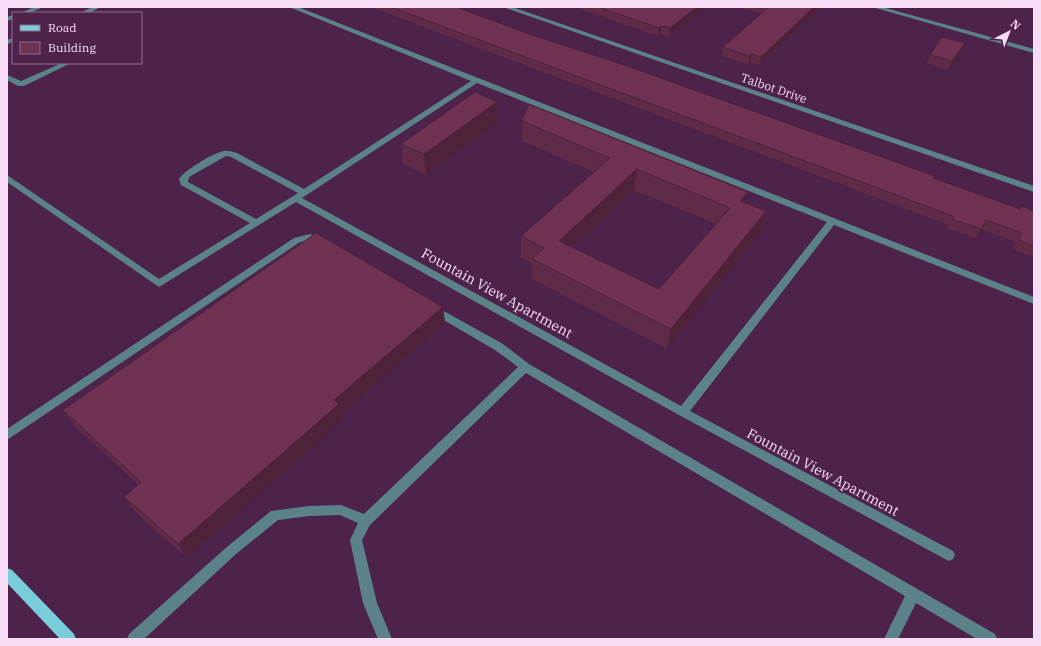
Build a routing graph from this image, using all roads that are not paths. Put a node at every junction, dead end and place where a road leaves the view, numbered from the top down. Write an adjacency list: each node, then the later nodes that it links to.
1 (40, 7): 6 (street)
2 (98, 7): 7 (street)
3 (292, 7): 11 (street)
4 (506, 7): 14 (street, Talbot Drive)
5 (875, 7): 8 (street)
6 (27, 12)
7 (86, 12)
8 (1034, 51)
9 (66, 64): 10 (street)
10 (7, 77)
11 (477, 80): 16 (street); 17 (street)
12 (7, 178): 13 (street)
13 (17, 185): 15 (street); 18 (street)
14 (1034, 189)
15 (7, 190)
16 (300, 195): 18 (street); 18 (street, Fountain View Apartment); 23 (street, Fountain View Apartment)
17 (833, 221): 20 (street); 23 (street)
18 (256, 223)
19 (329, 247): 24 (street)
20 (1034, 301)
21 (424, 303): 22 (street)
22 (525, 367): 25 (street); 28 (street)
23 (683, 412): 26 (street, Fountain View Apartment)
24 (7, 435)
25 (366, 521): 30 (street); 31 (street)
26 (949, 556)
27 (7, 574): 29 (main road)
28 (912, 594): 32 (street); 33 (street)
29 (69, 639)
30 (134, 639)
31 (385, 639)
32 (891, 639)
33 (990, 639)

